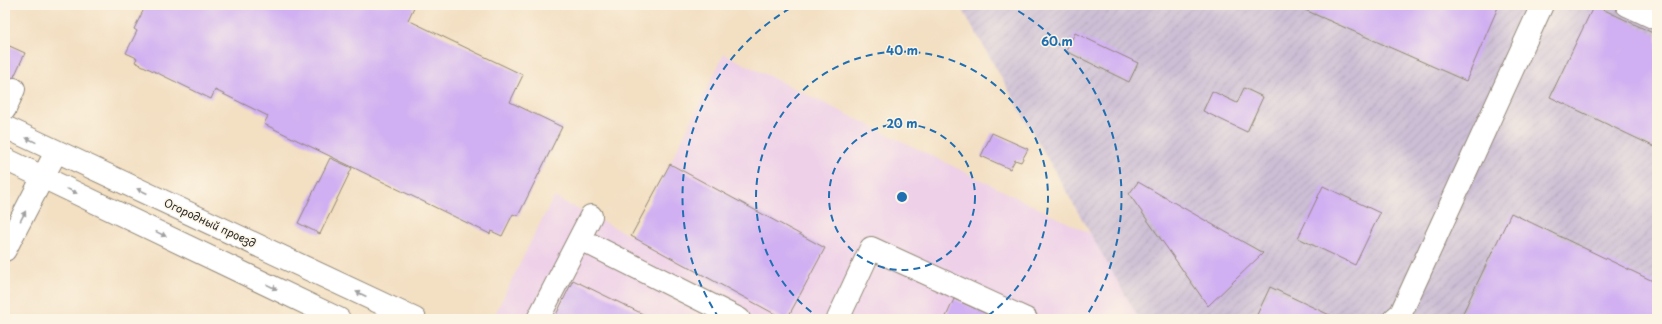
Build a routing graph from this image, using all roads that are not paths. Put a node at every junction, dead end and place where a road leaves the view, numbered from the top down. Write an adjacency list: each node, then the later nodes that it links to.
1 (1542, 5): 19 (main road)
2 (1627, 5): 3 (main road)
3 (1657, 19)
4 (14, 89): 5 (main road)
5 (5, 109)
6 (5, 127): 7 (main road, Огородный проезд, one-way to 6)
7 (56, 152): 9 (main road); 14 (main road, Огородный проезд, one-way to 7)
8 (5, 159): 9 (main road)
9 (43, 178): 12 (main road, one-way to 9); 13 (main road, one-way to 13)
10 (592, 216): 11 (main road)
11 (580, 239): 15 (main road); 16 (main road)
12 (5, 250)
13 (339, 319)
14 (415, 319)
15 (538, 319)
16 (739, 319)
17 (838, 319): 18 (main road)
18 (1026, 319)
19 (1394, 319)

